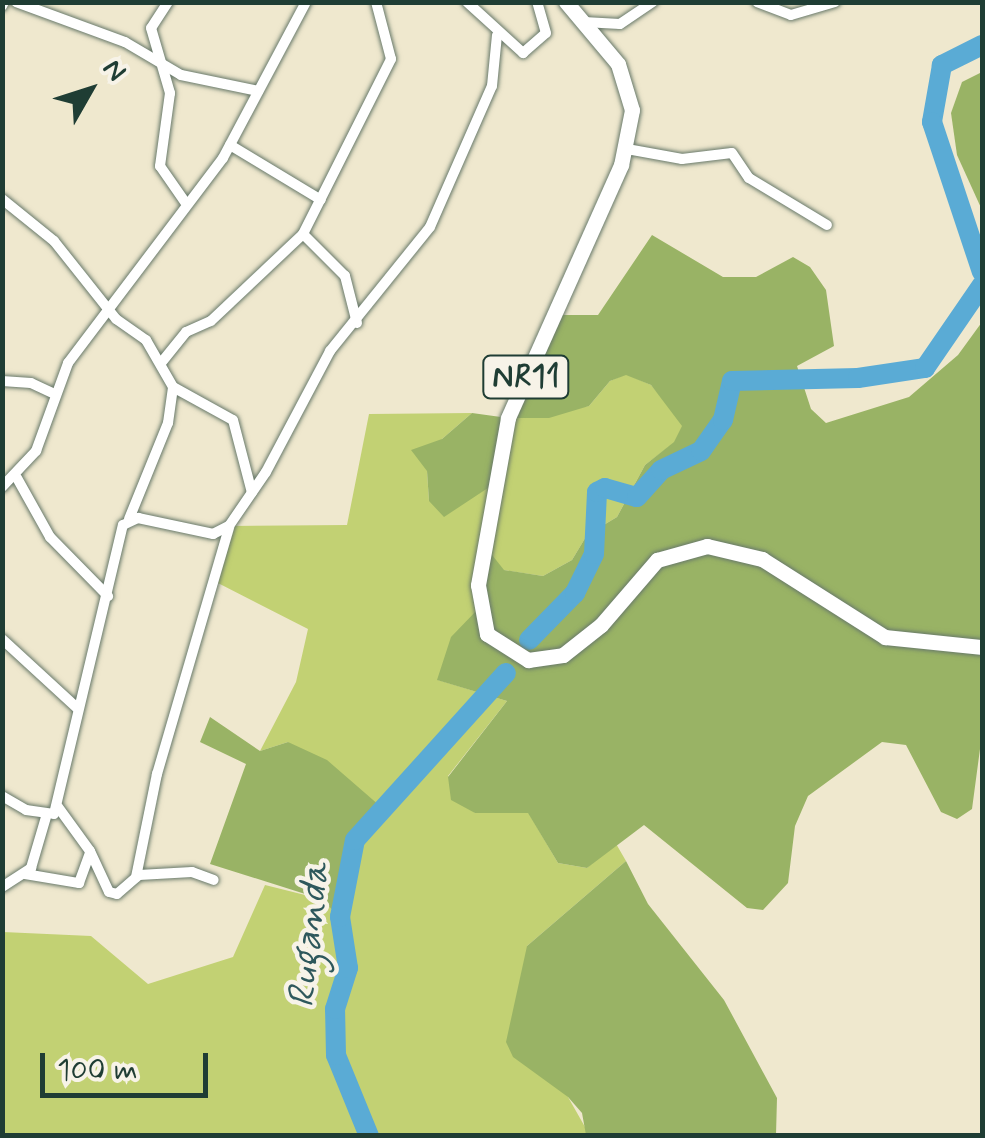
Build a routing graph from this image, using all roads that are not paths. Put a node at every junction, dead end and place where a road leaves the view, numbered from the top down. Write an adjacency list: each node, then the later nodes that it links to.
1 (16, 2): 13 (street)
2 (168, 2): 13 (street)
3 (306, 2): 14 (street)
4 (376, 2): 18 (street)
5 (467, 2): 12 (street)
6 (538, 2): 12 (street)
7 (566, 2): 11 (highway, NR11)
8 (653, 2): 11 (street)
9 (758, 2): 10 (street)
10 (835, 2)
11 (584, 22): 16 (highway, NR11)
12 (497, 35): 23 (street)
13 (158, 60): 14 (street); 19 (street)
14 (258, 91): 15 (street)
15 (230, 146): 18 (street); 19 (street)
16 (627, 149): 20 (street); 35 (highway, NR11)
17 (2, 199): 22 (street)
18 (321, 200): 21 (street)
19 (185, 202): 22 (street)
20 (827, 225)
21 (303, 234): 23 (street); 24 (street)
22 (106, 308): 24 (street); 27 (street)
23 (357, 323): 30 (street)
24 (161, 363): 26 (street)
25 (2, 381): 27 (street)
26 (173, 387): 30 (street); 31 (street)
27 (55, 394): 28 (street)
28 (17, 478): 29 (street); 33 (street)
29 (2, 487)
30 (252, 494): 32 (street)
31 (129, 519): 32 (street); 33 (street)
32 (229, 526): 42 (street)
33 (108, 596): 36 (street)
34 (2, 639): 36 (street)
35 (982, 648)
36 (77, 708): 38 (street)
37 (2, 796): 39 (street)
38 (58, 807): 39 (street); 40 (street)
39 (46, 817): 41 (street)
40 (90, 851): 41 (street); 42 (street)
41 (24, 874): 44 (street)
42 (136, 877): 43 (street)
43 (214, 880)
44 (2, 886)

